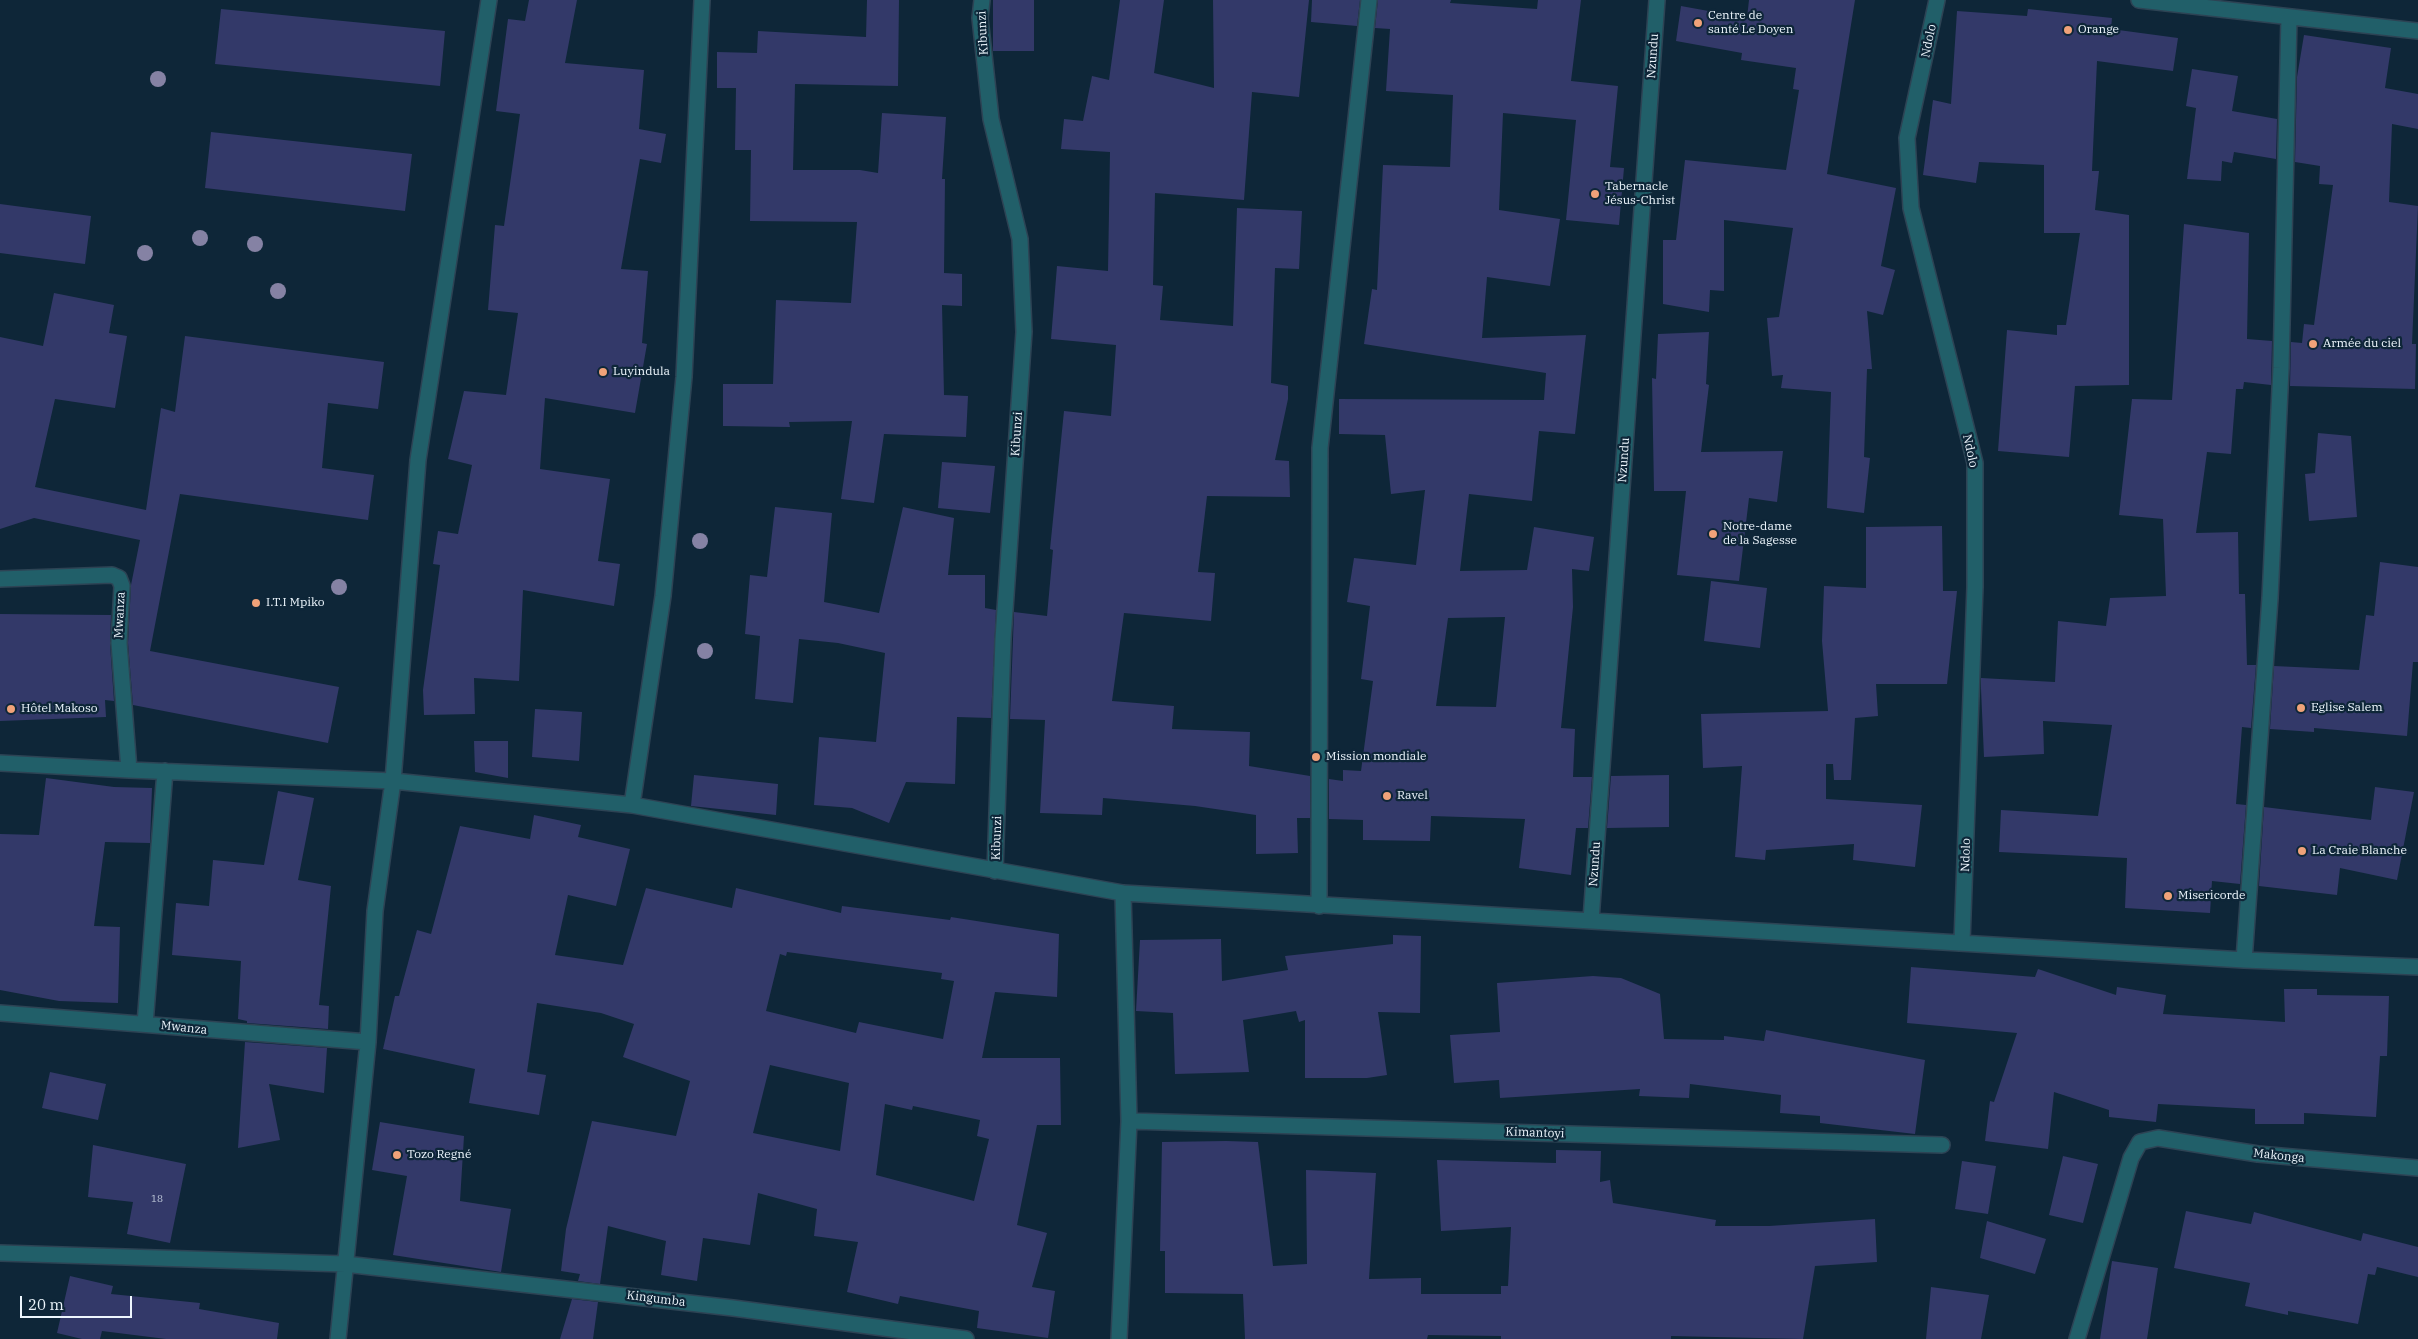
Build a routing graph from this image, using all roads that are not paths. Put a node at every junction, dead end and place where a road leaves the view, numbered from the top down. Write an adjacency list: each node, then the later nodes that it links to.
1 (488, 0): 14 (street)
2 (702, 0): 15 (street)
3 (982, 0): 16 (street, Kibunzi)
4 (1369, 0): 18 (street)
5 (1657, 0): 19 (street, Nzundu)
6 (1937, 0): 20 (street, Ndolo)
7 (2138, 0): 8 (street)
8 (2289, 17): 9 (street); 21 (street)
9 (2418, 31)
10 (0, 579): 12 (street, Mwanza)
11 (0, 762): 12 (street)
12 (129, 770): 13 (street)
13 (166, 771): 14 (street); 24 (street)
14 (393, 781): 15 (street); 25 (street)
15 (632, 805): 16 (street)
16 (995, 872): 17 (street)
17 (1123, 893): 18 (street); 26 (street)
18 (1319, 906): 19 (street)
19 (1591, 920): 20 (street)
20 (1962, 942): 21 (street)
21 (2244, 960): 22 (street)
22 (2418, 967)
23 (0, 1013): 24 (street, Mwanza)
24 (145, 1024): 25 (street, Mwanza)
25 (368, 1042): 30 (street)
26 (1129, 1121): 27 (street, Kimantoyi); 33 (street)
27 (1942, 1145)
28 (2418, 1168): 34 (street, Makonga)
29 (0, 1253): 30 (street)
30 (345, 1264): 31 (street); 32 (street, Kingumba)
31 (338, 1339)
32 (966, 1339)
33 (1119, 1339)
34 (2077, 1339)

